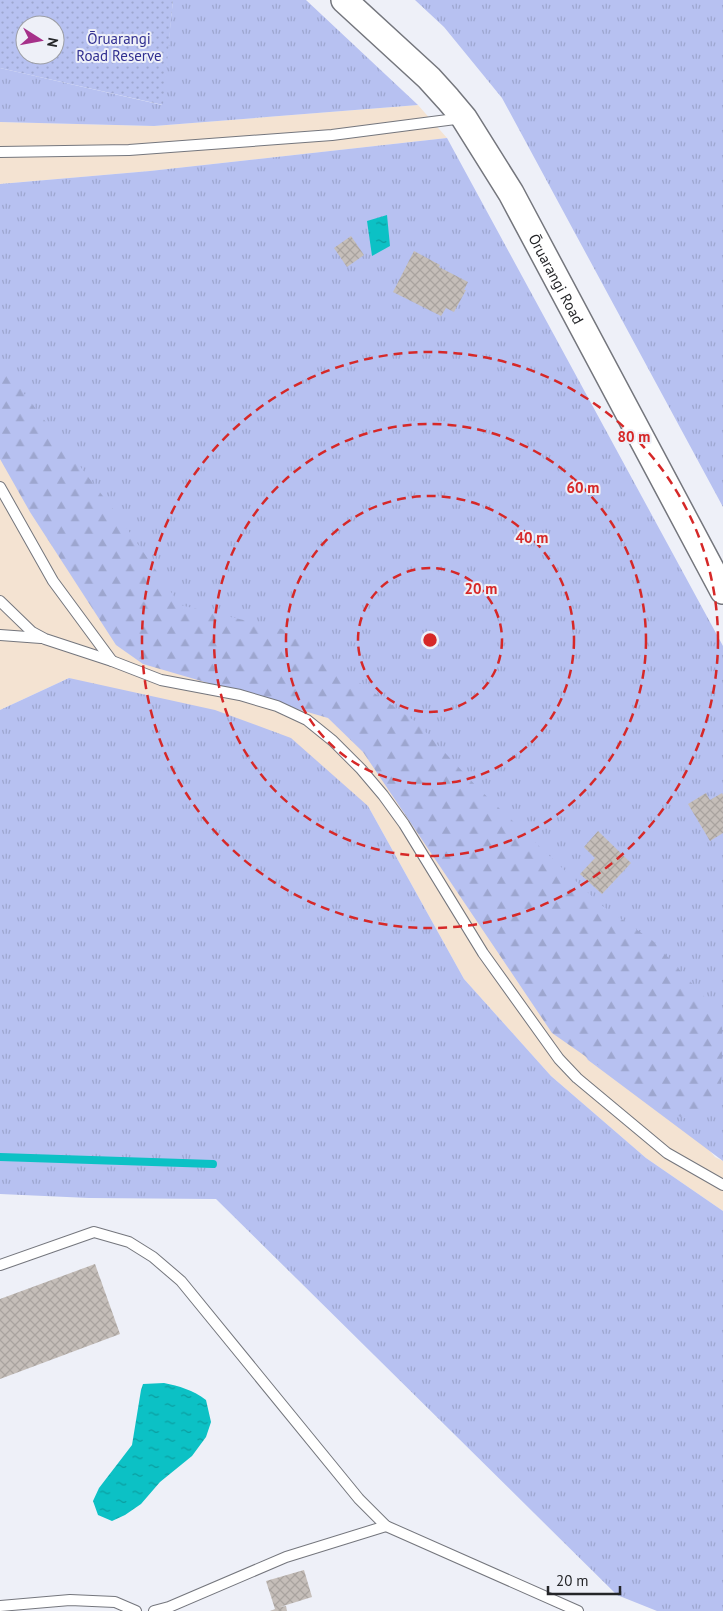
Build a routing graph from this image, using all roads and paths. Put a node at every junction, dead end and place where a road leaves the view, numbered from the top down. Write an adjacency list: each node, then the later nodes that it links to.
1 (344, 0): 2 (street, Ōruarangi Road)
2 (464, 118): 3 (lane); 5 (street, Ōruarangi Road)
3 (0, 152)
4 (0, 487): 9 (lane)
5 (723, 591)
6 (0, 601): 8 (lane)
7 (0, 635): 8 (lane)
8 (46, 639): 9 (lane)
9 (112, 661): 10 (lane)
10 (723, 1185)
11 (0, 1266): 12 (lane)
12 (386, 1526): 15 (lane); 16 (lane)
13 (0, 1606): 14 (lane)
14 (136, 1611)
15 (154, 1611)
16 (578, 1611)

